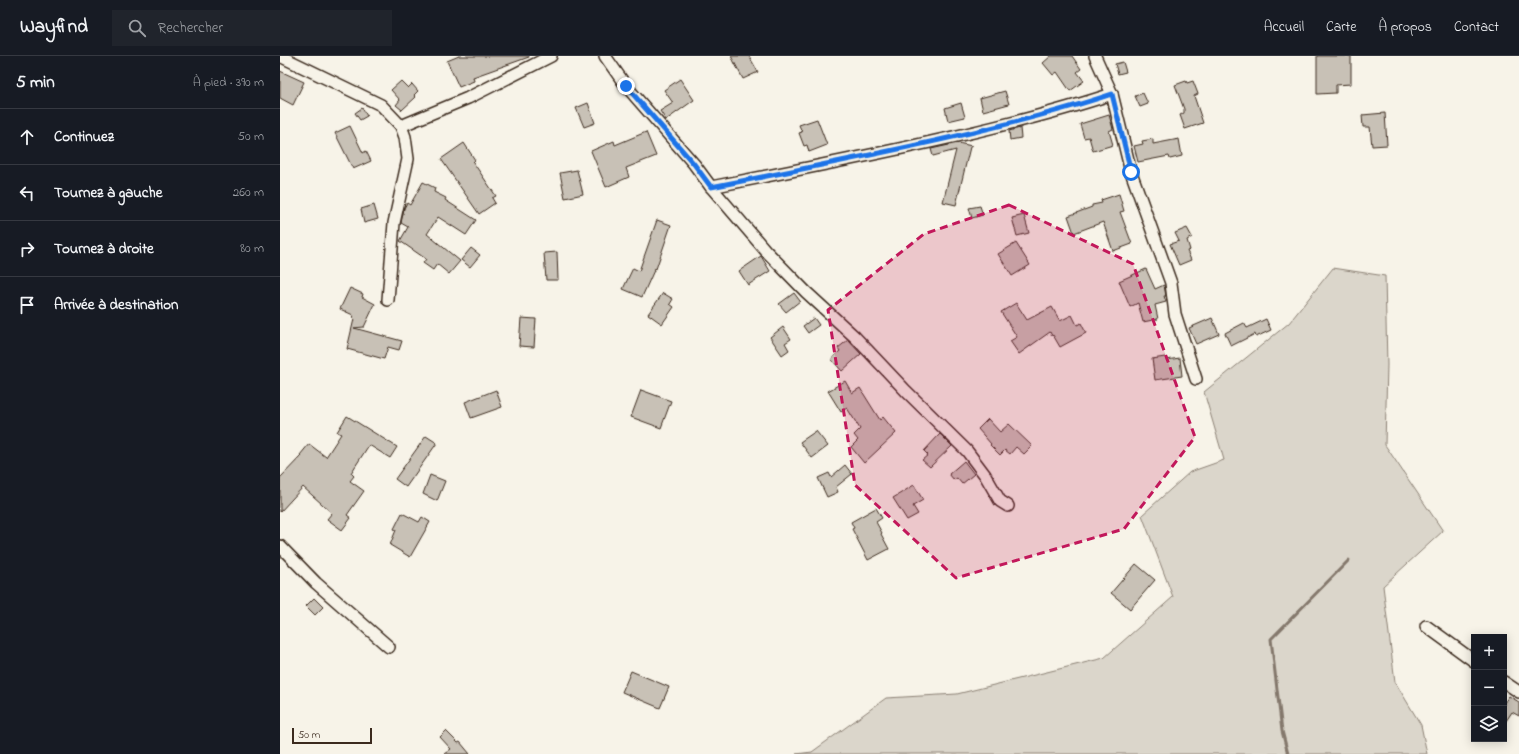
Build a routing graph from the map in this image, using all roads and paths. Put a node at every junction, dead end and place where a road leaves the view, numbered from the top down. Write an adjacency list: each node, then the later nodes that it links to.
1 (280, 56): 6 (street)
2 (551, 56): 6 (street)
3 (604, 56): 7 (street)
4 (1095, 56): 5 (street)
5 (1112, 94): 7 (street); 9 (street)
6 (401, 126): 8 (street)
7 (711, 187): 10 (street)
8 (388, 300)
9 (1196, 379)
10 (1008, 506)
11 (280, 546): 13 (street)
12 (1426, 626): 14 (street)
13 (389, 647)
14 (1471, 659)
15 (1507, 684): 16 (street)
16 (1519, 692)

